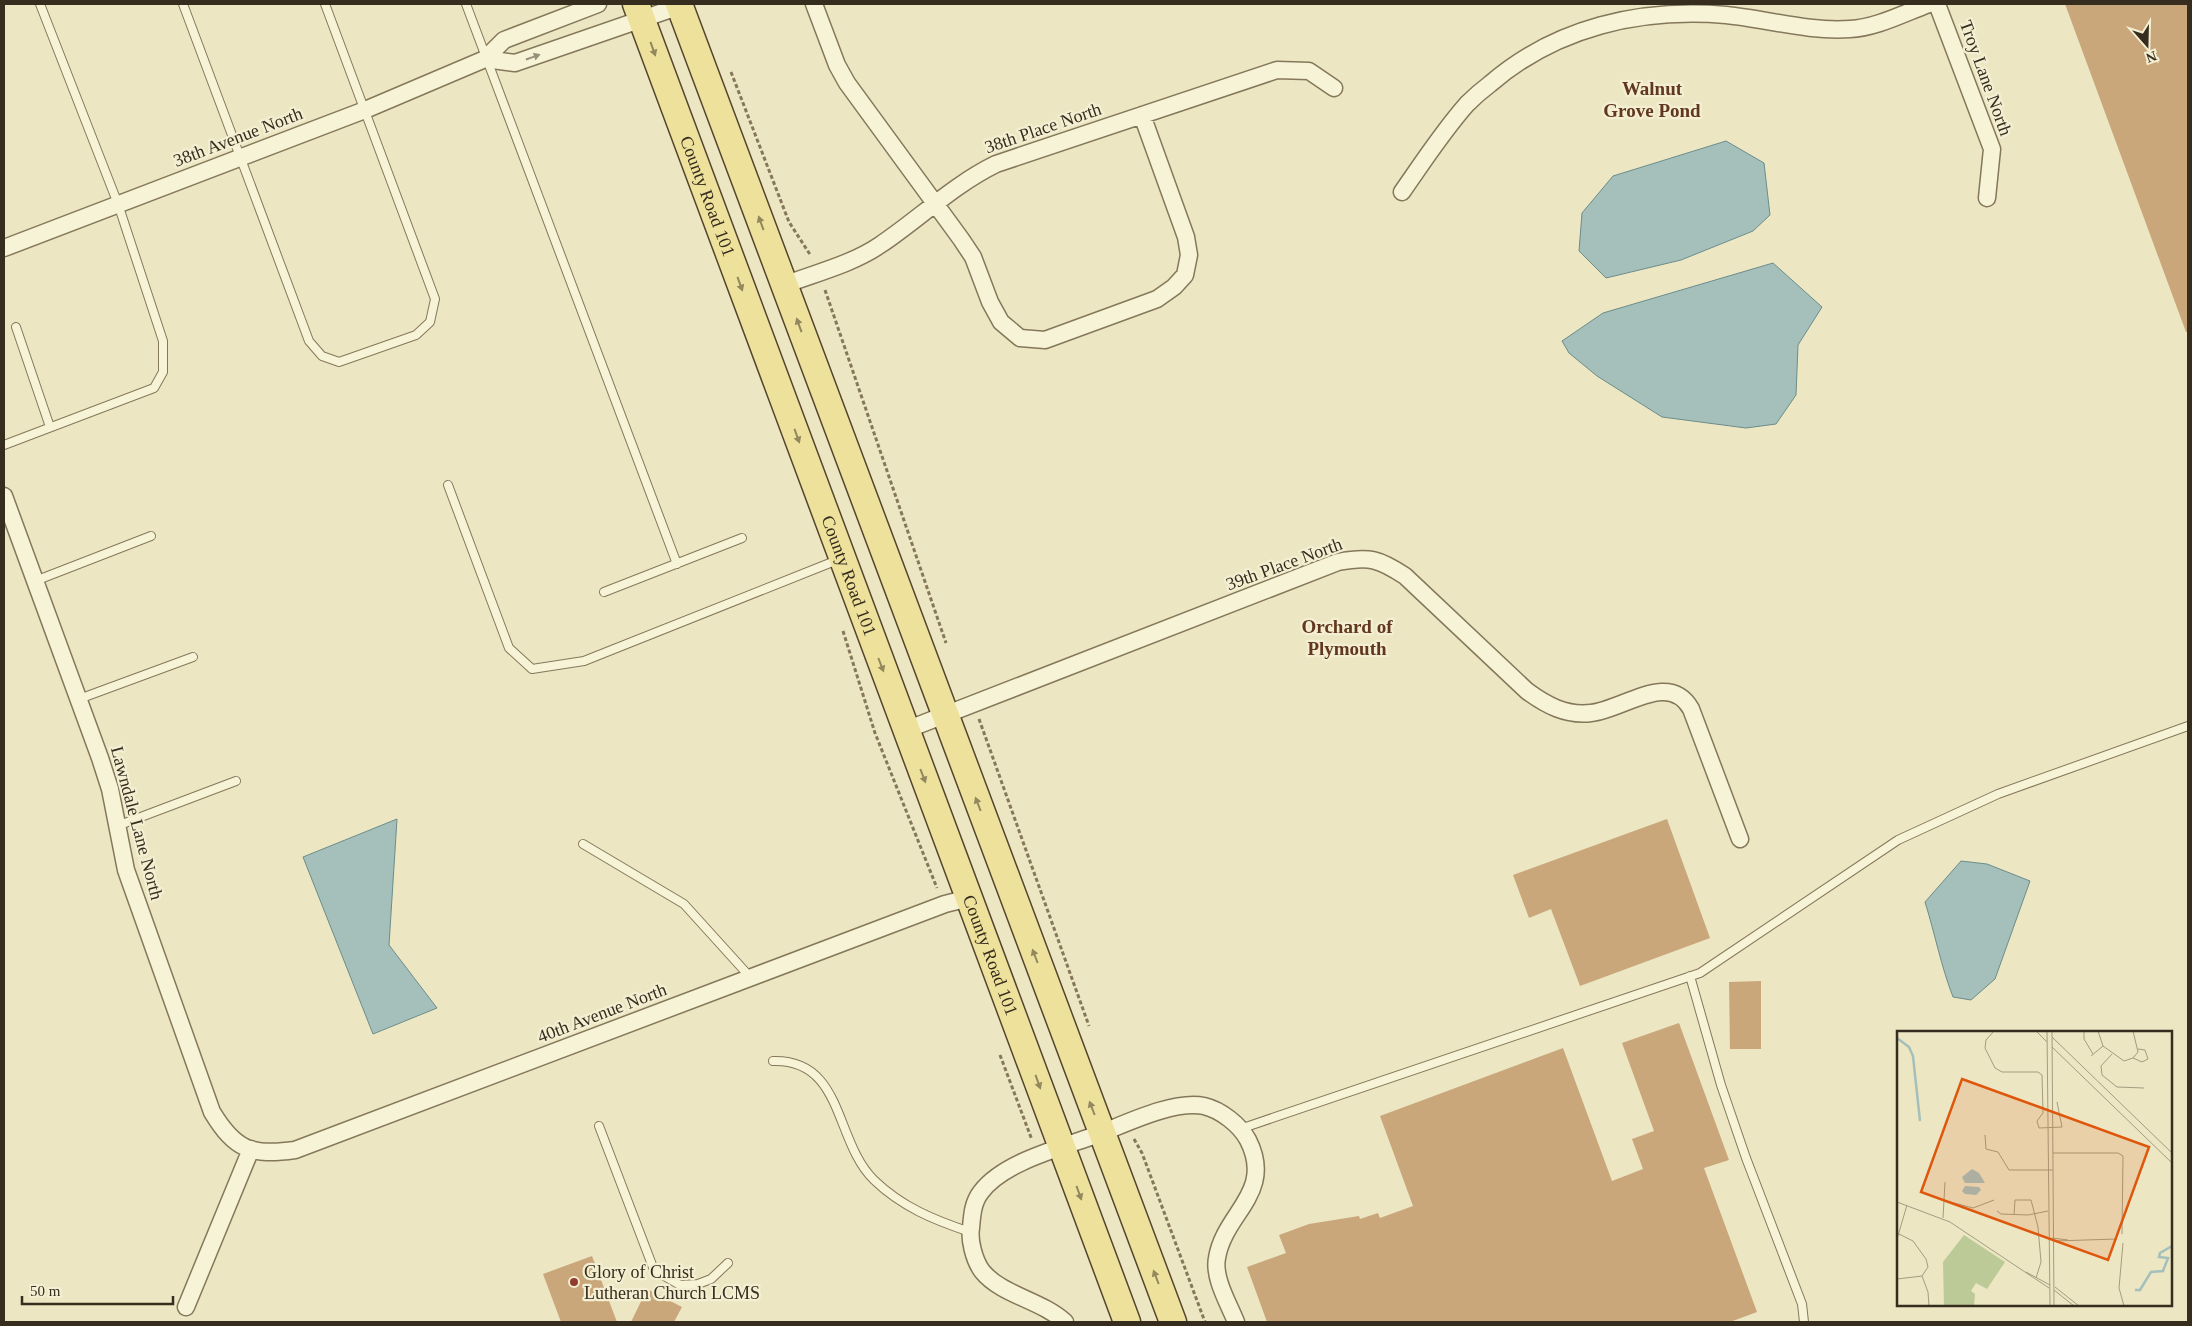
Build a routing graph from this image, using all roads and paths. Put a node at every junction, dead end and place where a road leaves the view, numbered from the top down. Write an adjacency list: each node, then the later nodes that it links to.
1 (40, 4): 19 (lane)
2 (183, 4): 16 (lane)
3 (325, 4): 14 (lane)
4 (466, 4): 11 (lane)
5 (598, 4): 11 (street, 38th Avenue North)
6 (814, 4): 20 (street)
7 (1929, 4): 17 (street)
8 (1937, 4): 18 (street, Troy Lane North)
9 (680, 5): 10 (street); 23 (main road, one-way to 9)
10 (639, 11): 11 (street, one-way to 10); 31 (main road, County Road 101, one-way to 31)
11 (485, 59): 14 (street, 38th Avenue North); 32 (lane)
12 (730, 68): 22 (path)
13 (1334, 88): 15 (street, 38th Place North)
14 (365, 110): 16 (street, 38th Avenue North); 16 (lane)
15 (1142, 115): 20 (street, 38th Place North); 20 (street)
16 (240, 159): 19 (street, 38th Avenue North)
17 (1402, 192)
18 (1987, 198)
19 (118, 204): 21 (street, 38th Avenue North); 25 (lane)
20 (936, 204): 23 (street, 38th Place North)
21 (4, 248)
22 (812, 258)
23 (784, 285): 37 (main road, one-way to 23)
24 (16, 327): 25 (lane)
25 (50, 427): 26 (lane)
26 (4, 445)
27 (448, 485): 31 (lane)
28 (4, 496): 33 (street, Lawndale Lane North)
29 (151, 536): 33 (lane)
30 (742, 538): 32 (lane)
31 (842, 558): 39 (main road, County Road 101, one-way to 39)
32 (677, 564): 34 (lane)
33 (35, 581): 36 (street, Lawndale Lane North)
34 (604, 592)
35 (193, 657): 36 (lane)
36 (78, 699): 41 (street, Lawndale Lane North)
37 (945, 716): 39 (street, 39th Place North); 42 (street, 39th Place North); 50 (main road, one-way to 37)
38 (2188, 726): 45 (lane)
39 (906, 730): 44 (main road, County Road 101, one-way to 44)
40 (236, 781): 41 (lane)
41 (117, 826): 52 (street, Lawndale Lane North)
42 (1740, 838)
43 (582, 844): 46 (lane)
44 (969, 898): 46 (street, 40th Avenue North); 51 (main road, County Road 101, one-way to 51)
45 (1690, 976): 49 (lane); 62 (lane)
46 (751, 978): 52 (street, 40th Avenue North)
47 (773, 1061): 54 (lane)
48 (599, 1126): 55 (lane)
49 (1240, 1129): 50 (street); 61 (street)
50 (1102, 1133): 51 (street); 59 (main road, one-way to 50)
51 (1062, 1147): 54 (street); 58 (main road, County Road 101, one-way to 58)
52 (249, 1149): 56 (street)
53 (1142, 1153): 60 (path)
54 (970, 1232): 57 (street)
55 (728, 1263)
56 (186, 1307)
57 (1065, 1322)
58 (1127, 1322)
59 (1173, 1322)
60 (1204, 1322)
61 (1236, 1322)
62 (1804, 1322)

